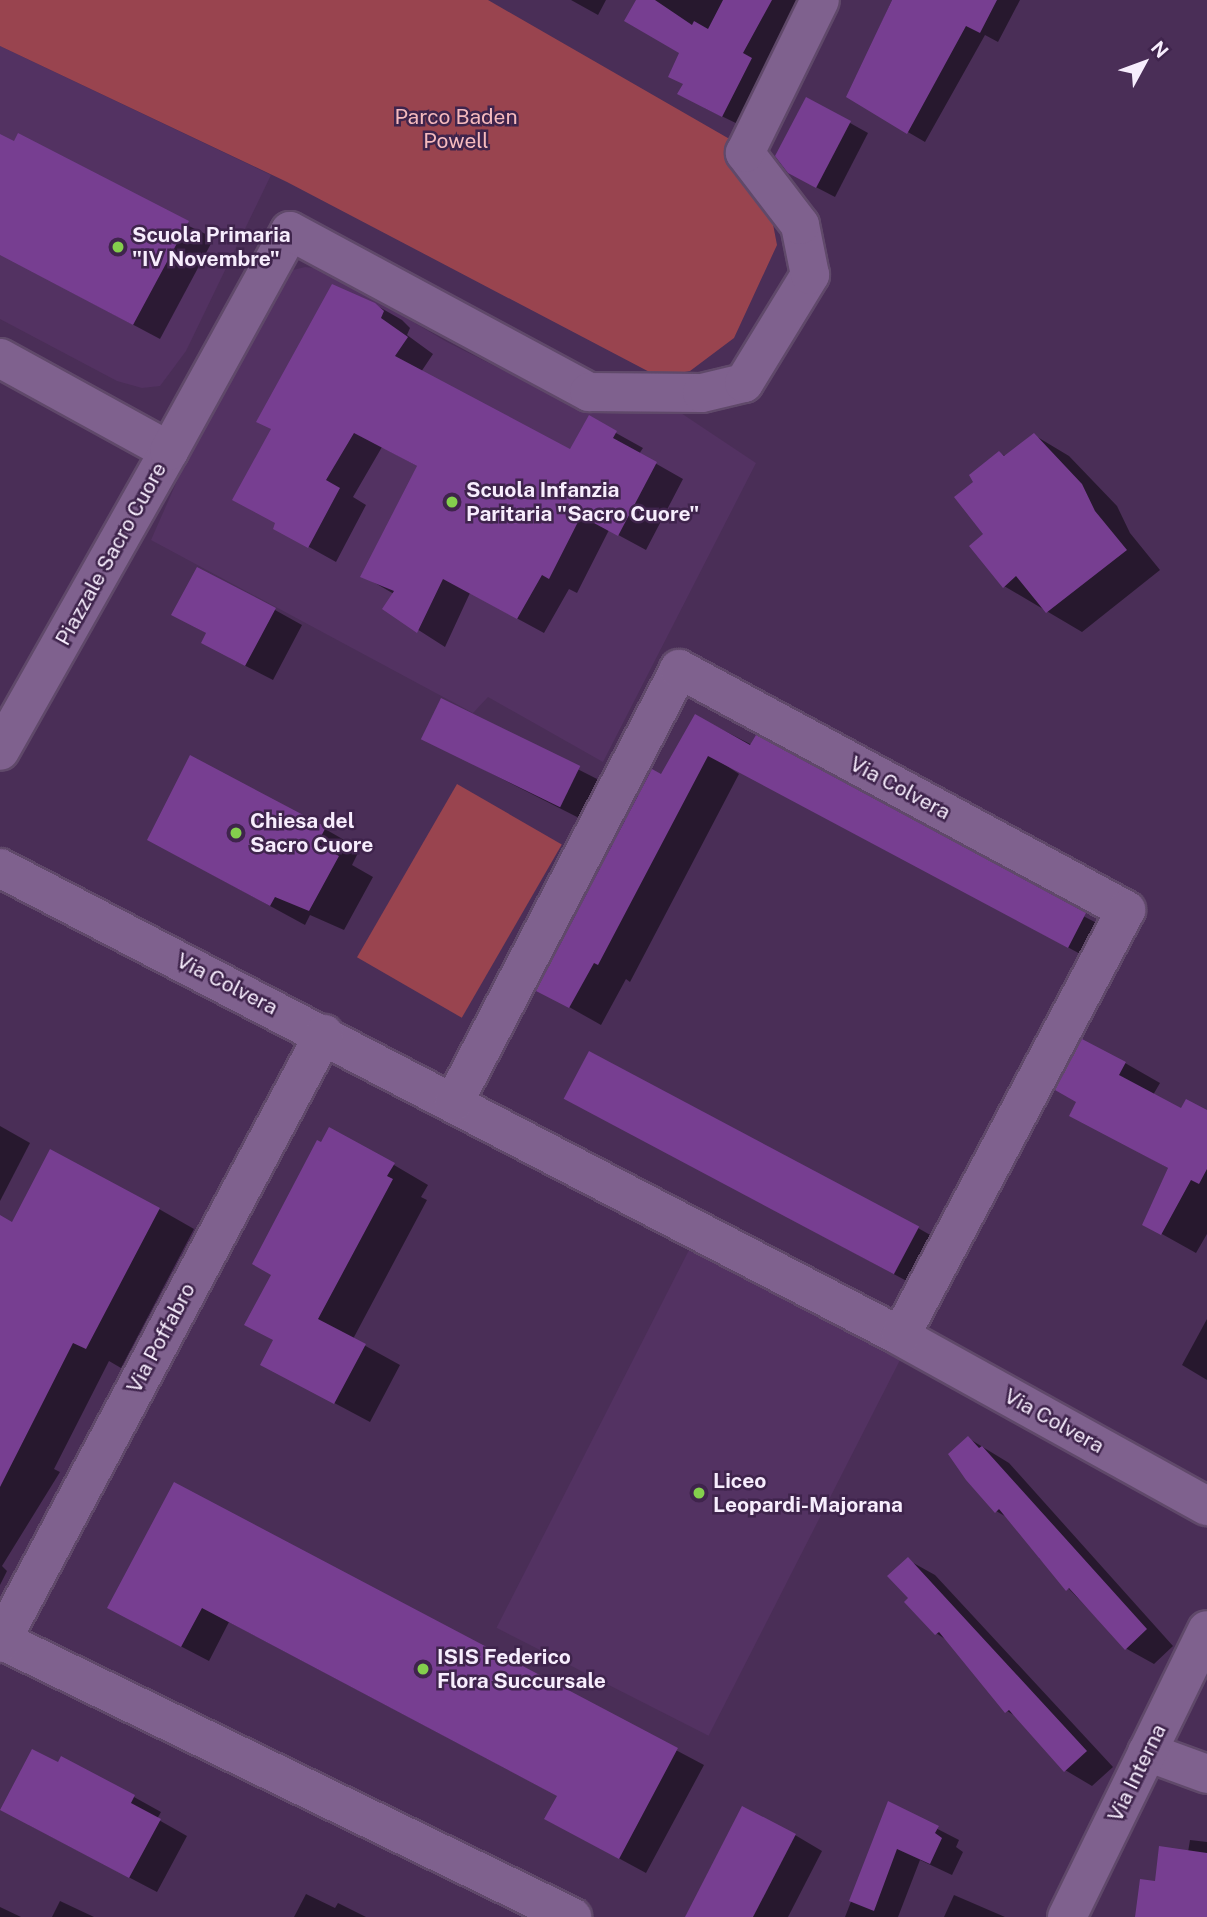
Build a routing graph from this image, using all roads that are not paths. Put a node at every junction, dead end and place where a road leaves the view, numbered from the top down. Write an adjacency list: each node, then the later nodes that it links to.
1 (820, 0): 3 (street)
2 (0, 358): 3 (street, Piazzale Sacro Cuore)
3 (169, 451): 4 (street, Piazzale Sacro Cuore)
4 (0, 751)
5 (0, 868): 6 (street, Via Colvera)
6 (324, 1034): 7 (street, Via Colvera); 11 (street, Via Poffabro)
7 (454, 1102): 8 (street, Via Colvera); 8 (street, Via Colvera)
8 (900, 1336): 9 (street, Via Colvera)
9 (1207, 1506)
10 (1207, 1630): 12 (street, Via Interna)
11 (1, 1641): 14 (street)
12 (1147, 1752): 13 (street); 15 (street, Via Interna)
13 (1207, 1774)
14 (572, 1917)
15 (1067, 1917)

